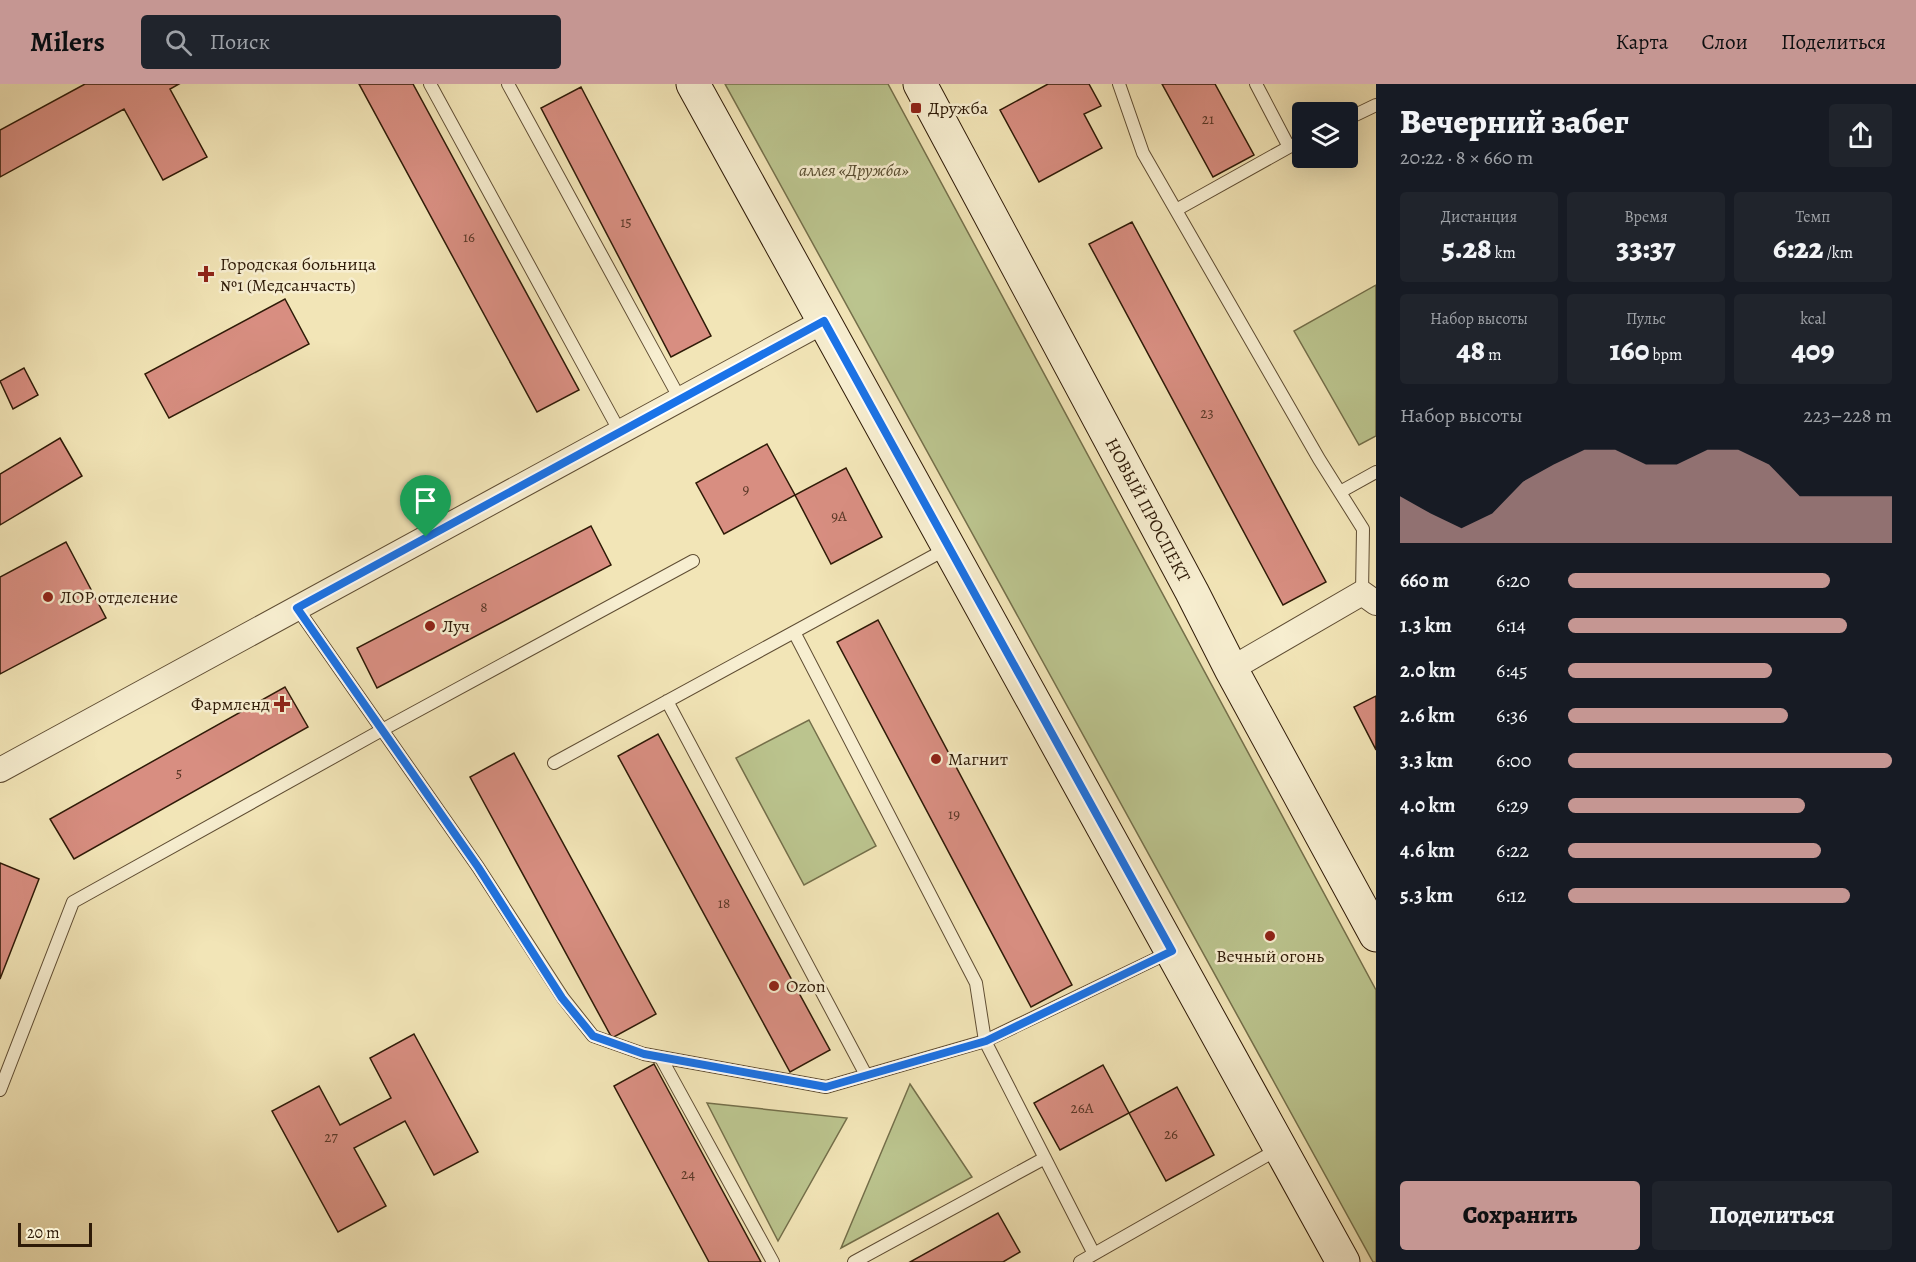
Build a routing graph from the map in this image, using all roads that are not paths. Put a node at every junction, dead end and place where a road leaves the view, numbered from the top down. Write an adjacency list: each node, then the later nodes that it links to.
1 (430, 84): 14 (lane)
2 (693, 84): 12 (street)
3 (920, 84): 22 (street, НОВЫЙ ПРОСПЕКТ)
4 (1119, 84): 11 (lane)
5 (1256, 84): 10 (lane)
6 (512, 85): 13 (lane)
7 (1376, 105): 8 (lane)
8 (1358, 114)
9 (1292, 146): 10 (lane)
10 (1289, 147): 11 (lane)
11 (1176, 210): 16 (lane)
12 (824, 321): 13 (street); 17 (street)
13 (680, 399): 14 (street)
14 (620, 432): 20 (street)
15 (1376, 472): 16 (lane)
16 (1340, 492): 19 (lane)
17 (949, 548): 21 (lane); 28 (street)
18 (693, 561): 24 (lane)
19 (1369, 598): 22 (street)
20 (297, 608): 24 (lane); 26 (street)
21 (794, 632): 23 (lane); 29 (lane)
22 (1231, 669): 27 (street, НОВЫЙ ПРОСПЕКТ)
23 (667, 701): 25 (lane); 31 (lane)
24 (382, 730): 30 (lane); 32 (lane)
25 (554, 763)
26 (0, 770)
27 (1376, 935)
28 (1172, 951): 29 (lane); 33 (street)
29 (986, 1041): 31 (lane); 34 (lane)
30 (661, 1058): 31 (lane); 36 (lane)
31 (866, 1075)
32 (0, 1090)
33 (1280, 1148): 35 (lane); 39 (street)
34 (1045, 1158): 35 (lane); 37 (lane)
35 (1094, 1254): 38 (lane)
36 (773, 1262)
37 (854, 1262)
38 (1080, 1262)
39 (1343, 1262)

